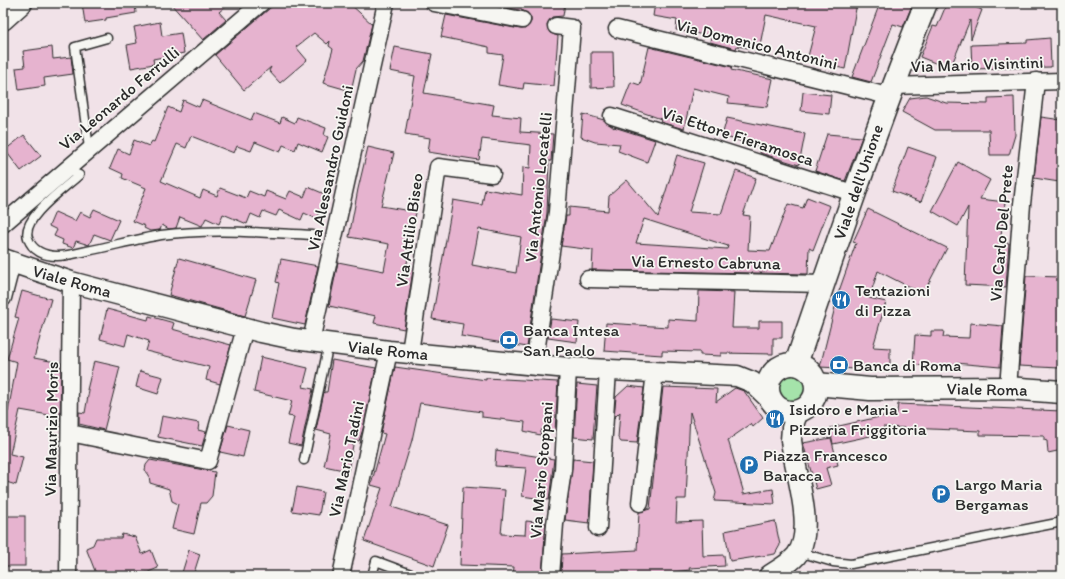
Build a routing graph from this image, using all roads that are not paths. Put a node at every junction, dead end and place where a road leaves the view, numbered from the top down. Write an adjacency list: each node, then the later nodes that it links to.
1 (22, 3): 6 (street)
2 (260, 3): 15 (street, Via Leonardo Ferrulli)
3 (386, 3): 27 (street, Via Alessandro Guidoni)
4 (434, 3): 7 (street)
5 (926, 3): 13 (main road, Viale dell'Unione)
6 (3, 20)
7 (522, 20)
8 (556, 26): 31 (street, Via Antonio Locatelli)
9 (617, 29): 13 (street, Via Domenico Antonini)
10 (107, 38): 15 (lane)
11 (1036, 81): 12 (street, Via Mario Visintini); 13 (street, Via Mario Visintini); 36 (street, Via Carlo Del Prete)
12 (1062, 81)
13 (890, 91): 18 (main road, Viale dell'Unione)
14 (612, 116): 18 (street, Via Ettore Fieramosca)
15 (89, 148): 16 (street, Via Leonardo Ferrulli)
16 (64, 169): 19 (street, Via Leonardo Ferrulli); 20 (lane)
17 (492, 174): 29 (street, Via Attilio Biseo)
18 (853, 193): 24 (main road, Viale dell'Unione)
19 (3, 224)
20 (313, 235)
21 (8, 261): 23 (street, Viale Roma); 25 (street)
22 (588, 279): 24 (street, Via Ernesto Cabruna)
23 (71, 282): 26 (street, Viale Roma); 40 (street, Via Maurizio Moris)
24 (823, 284): 30 (main road, Viale dell'Unione)
25 (3, 298)
26 (245, 328): 27 (street, Viale Roma); 40 (street)
27 (320, 342): 28 (street, Viale Roma); 42 (lane)
28 (388, 350): 29 (street, Viale Roma); 49 (street, Via Mario Tadini)
29 (410, 352): 31 (street, Viale Roma)
30 (796, 364): 35 (main road); 38 (main road)
31 (534, 365): 32 (street, Viale Roma)
32 (568, 368): 33 (street, Viale Roma); 52 (street, Via Mario Stoppani)
33 (608, 370): 34 (street, Viale Roma); 45 (street)
34 (654, 372): 38 (street, Viale Roma); 43 (street)
35 (816, 384): 36 (main road, Viale Roma); 39 (main road)
36 (1008, 388): 37 (main road, Viale Roma)
37 (1062, 391)
38 (775, 404): 39 (main road, Viale Roma); 41 (street)
39 (798, 411): 41 (street)
40 (70, 433): 48 (street, Via Maurizio Moris)
41 (791, 433): 46 (street)
42 (304, 460)
43 (640, 502)
44 (1062, 522): 46 (lane)
45 (598, 528)
46 (799, 552): 47 (street)
47 (773, 574)
48 (68, 576)
49 (341, 576)
50 (372, 576): 51 (lane)
51 (416, 576)
52 (551, 576)

